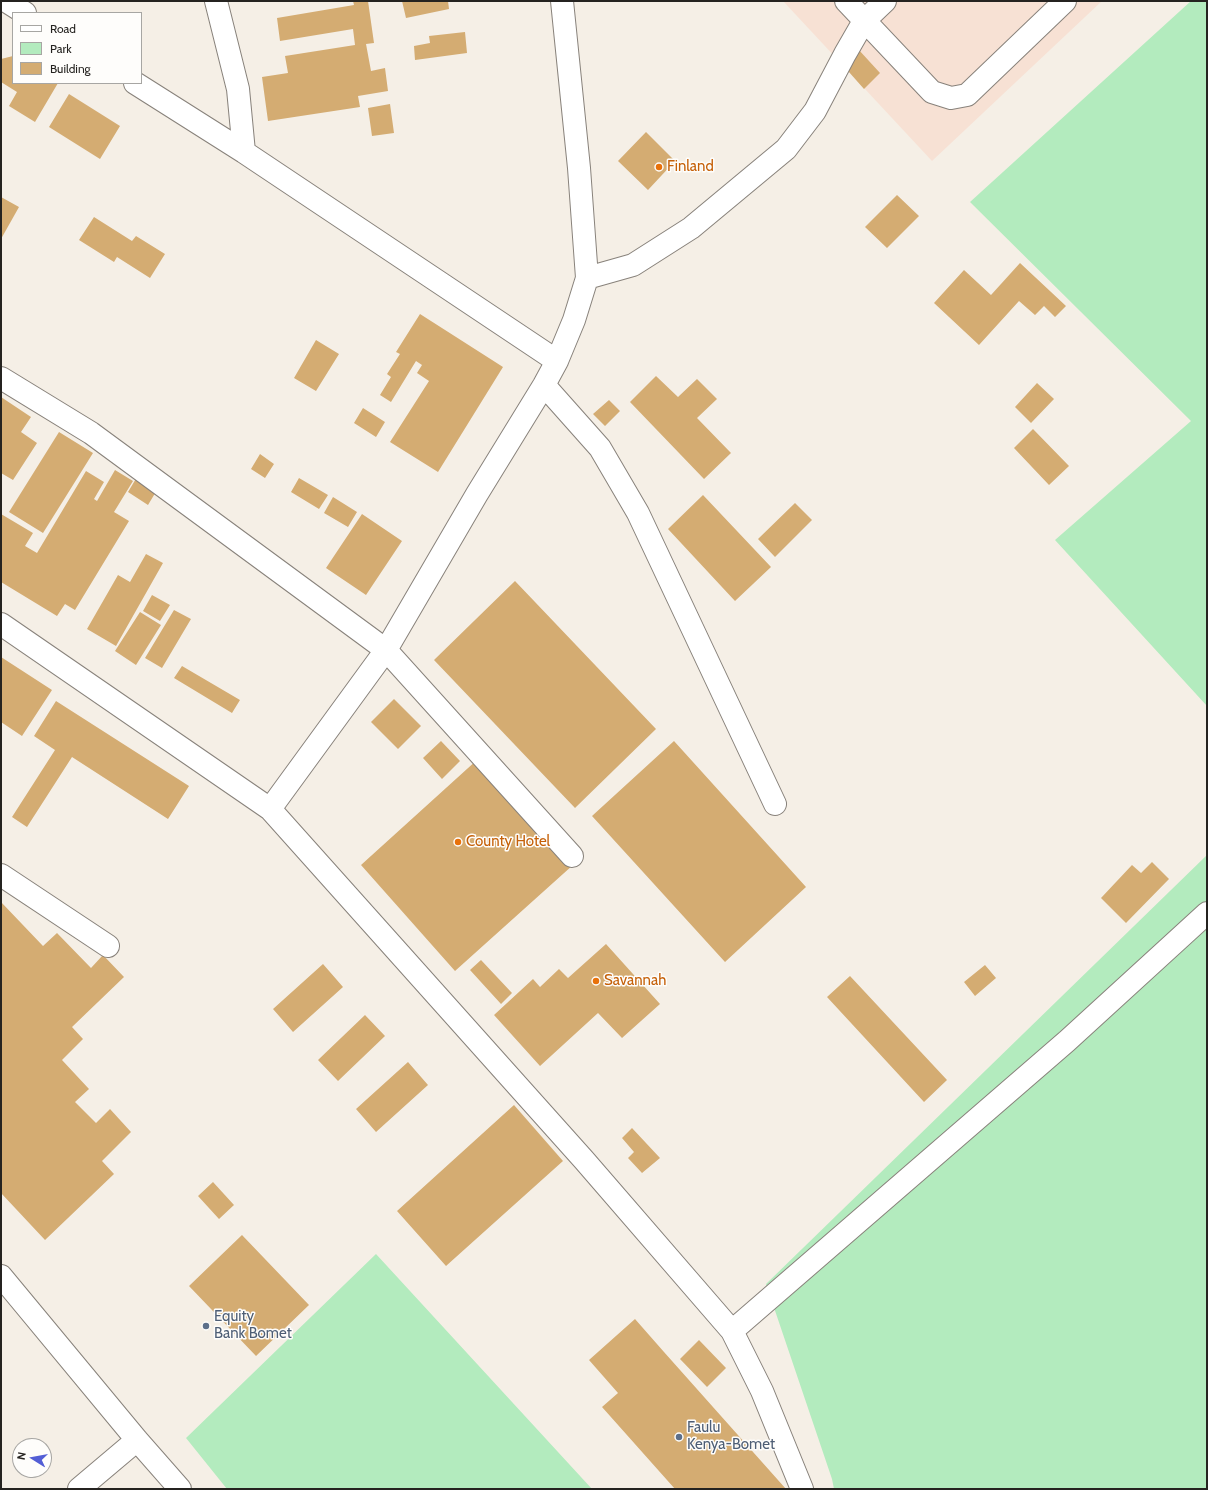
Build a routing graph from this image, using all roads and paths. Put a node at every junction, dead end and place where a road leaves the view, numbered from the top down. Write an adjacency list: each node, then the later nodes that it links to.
1 (6, 1): 7 (street)
2 (216, 1): 10 (street)
3 (562, 1): 11 (street)
4 (846, 1): 8 (street)
5 (885, 1): 8 (street)
6 (1065, 1): 8 (street)
7 (23, 12)
8 (864, 20): 11 (street)
9 (137, 84): 10 (street)
10 (244, 152): 12 (street)
11 (587, 278): 12 (street)
12 (557, 360): 14 (street)
13 (1, 378): 16 (street)
14 (544, 386): 16 (street); 17 (street)
15 (1, 624): 18 (street)
16 (386, 650): 18 (street); 19 (street)
17 (775, 804)
18 (270, 809): 24 (street)
19 (572, 856)
20 (1, 875): 22 (street)
21 (1207, 913): 24 (street)
22 (108, 946)
23 (1, 1276): 25 (street)
24 (732, 1332): 28 (street)
25 (137, 1440): 26 (street); 27 (street)
26 (79, 1489)
27 (180, 1489)
28 (802, 1489)

